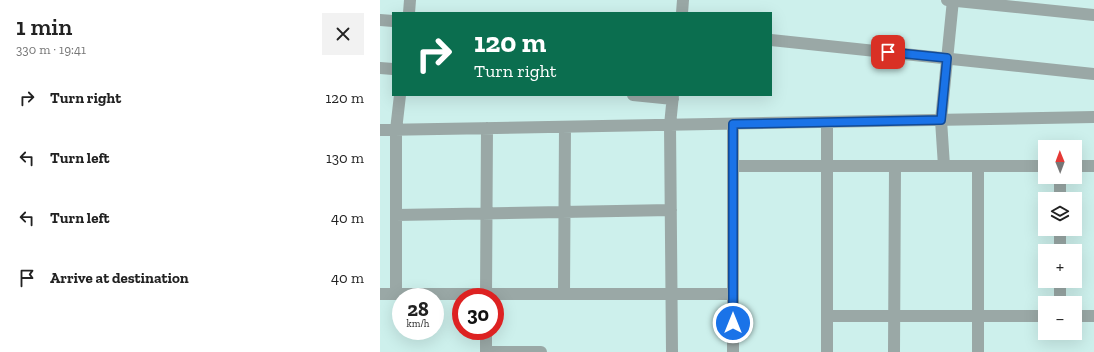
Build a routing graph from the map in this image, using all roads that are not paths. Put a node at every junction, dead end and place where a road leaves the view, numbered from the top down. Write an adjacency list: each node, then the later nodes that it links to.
1 (410, 0): 5 (street)
2 (683, 0): 6 (street)
3 (951, 0): 4 (street); 11 (street)
4 (1040, 5): 7 (street)
5 (409, 12)
6 (682, 12)
7 (1094, 15)
8 (380, 20): 9 (street)
9 (392, 21)
10 (772, 40): 11 (street)
11 (947, 58): 14 (street); 19 (street)
12 (380, 68): 13 (street)
13 (392, 69)
14 (1094, 74)
15 (400, 96): 26 (street)
16 (653, 96): 17 (street)
17 (673, 97): 22 (street)
18 (1094, 117): 19 (street)
19 (941, 120): 20 (street); 30 (street)
20 (827, 122): 21 (street); 28 (street)
21 (733, 124): 22 (street); 27 (street)
22 (670, 125): 23 (street); 35 (street)
23 (565, 127): 24 (street); 36 (street)
24 (487, 128): 26 (street); 37 (street)
25 (380, 130): 26 (street)
26 (396, 130): 38 (street)
27 (733, 166): 28 (street); 45 (street)
28 (827, 166): 29 (street); 47 (street)
29 (895, 166): 30 (street); 48 (street)
30 (944, 166): 31 (street)
31 (978, 166): 32 (street); 49 (street)
32 (1038, 166)
33 (1082, 166): 34 (street)
34 (1094, 166)
35 (671, 210): 36 (street); 44 (street)
36 (564, 212): 37 (street); 43 (street)
37 (486, 213): 38 (street); 40 (street)
38 (396, 215): 39 (street)
39 (396, 288)
40 (486, 288)
41 (380, 294): 42 (street)
42 (392, 294)
43 (564, 294): 44 (street); 46 (street)
44 (672, 294): 45 (street); 56 (street)
45 (733, 294): 57 (street)
46 (504, 296)
47 (827, 316): 48 (street); 58 (street)
48 (895, 316): 49 (street); 59 (street)
49 (978, 316): 50 (street); 60 (street)
50 (1038, 316)
51 (1082, 316): 52 (street)
52 (1094, 316)
53 (486, 340): 54 (street)
54 (486, 352): 55 (street)
55 (541, 352)
56 (672, 352)
57 (733, 352)
58 (827, 352)
59 (894, 352)
60 (978, 352)

